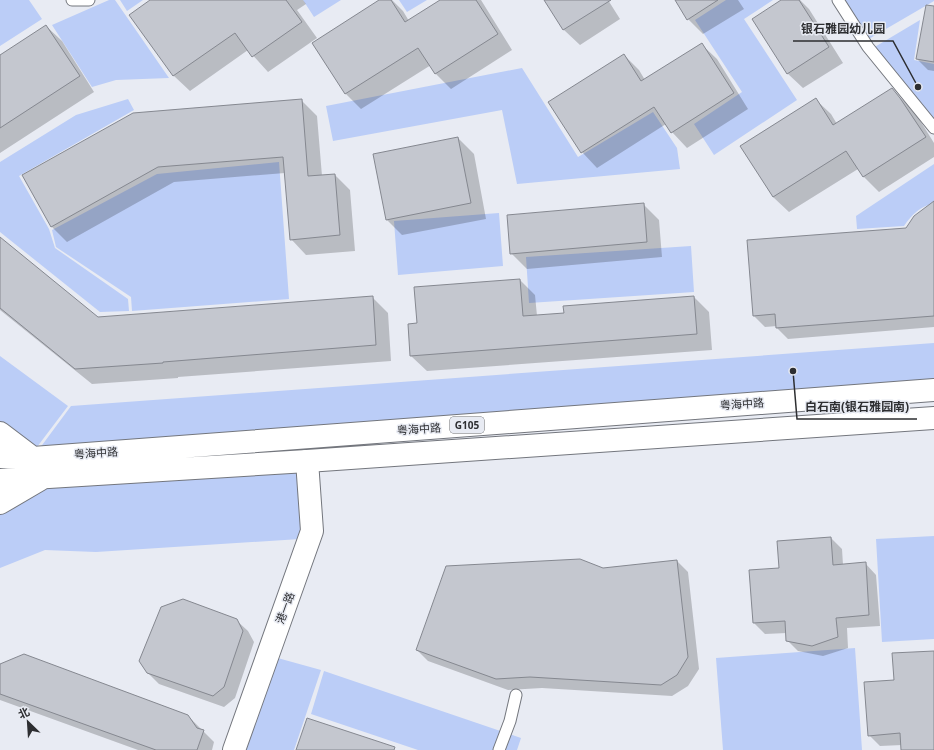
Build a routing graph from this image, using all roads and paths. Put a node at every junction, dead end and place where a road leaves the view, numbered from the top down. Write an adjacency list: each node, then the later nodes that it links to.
1 (72, 0): 2 (lane)
2 (89, 0)
3 (838, 0): 4 (lane)
4 (934, 128)
5 (934, 390): 9 (main road, 粤海中路 / G105)
6 (934, 418): 10 (main road, 粤海中路 / G105)
7 (0, 433): 9 (main road)
8 (0, 457): 9 (main road, 粤海中路 / G105)
9 (32, 458)
10 (307, 461): 11 (main road, 粤海中路 / G105); 15 (main road, 港一路)
11 (44, 477): 12 (main road, 粤海中路 / G105); 13 (main road)
12 (0, 480)
13 (0, 503)
14 (516, 695): 16 (lane)
15 (234, 750)
16 (499, 750)

